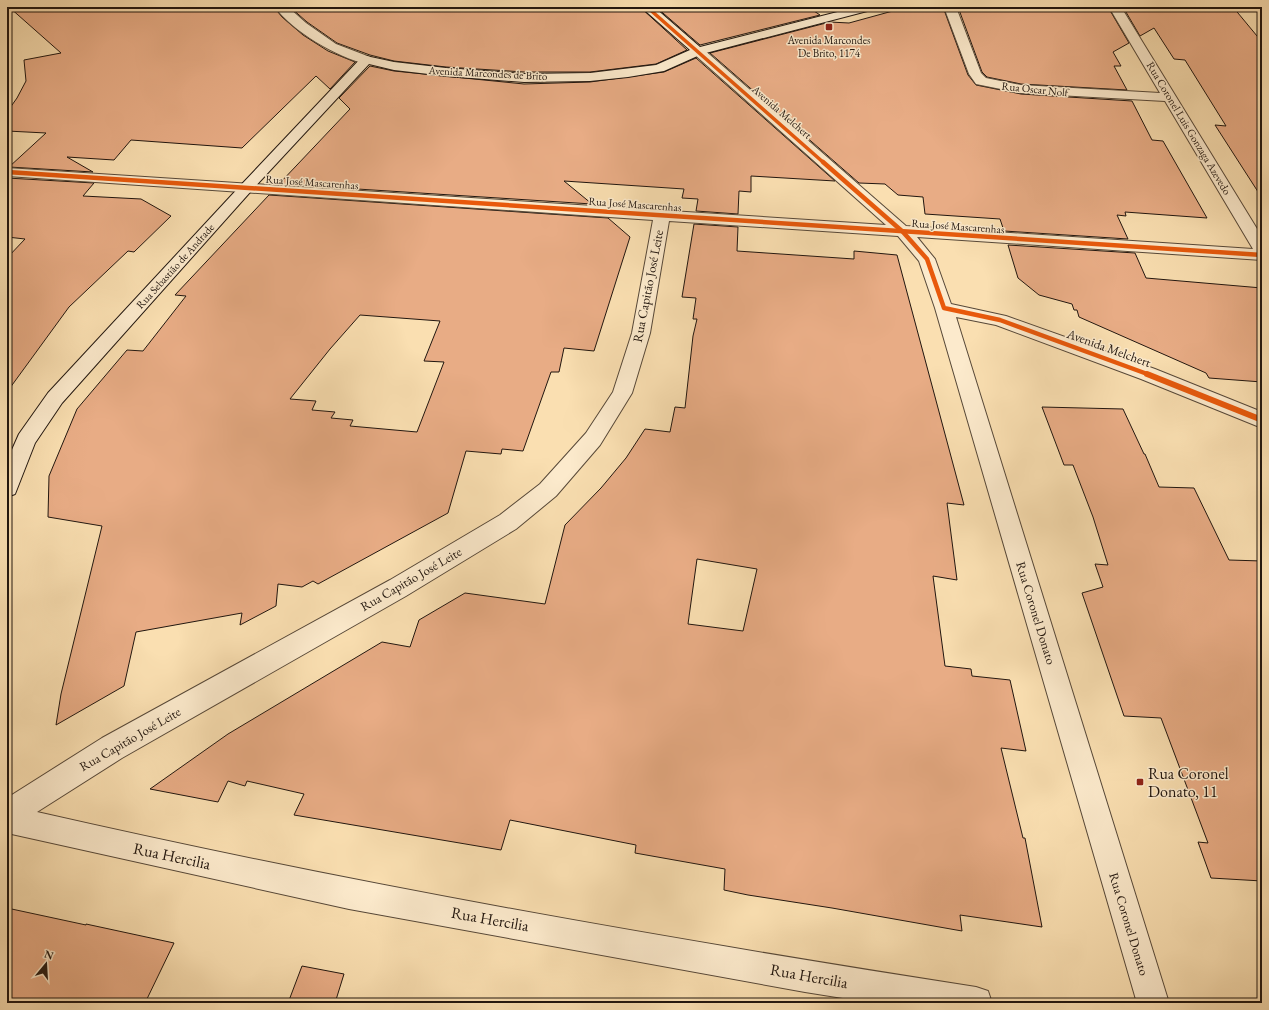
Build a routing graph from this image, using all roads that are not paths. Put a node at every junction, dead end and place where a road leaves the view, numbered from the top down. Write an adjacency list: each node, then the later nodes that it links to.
1 (281, 7): 7 (street, Avenida Marcondes de Brito)
2 (647, 7): 6 (street, Avenida Melchert)
3 (871, 7): 6 (street, Avenida Marcondes de Brito)
4 (950, 7): 8 (street, Rua Oscar Nolf)
5 (1115, 7): 8 (street, Rua Coronel Luis Gonzaga Azevedo)
6 (698, 51): 7 (street, Avenida Marcondes de Brito); 12 (street, Avenida Melchert)
7 (366, 60): 10 (street, Rua Sebastião de Andrade)
8 (1170, 97): 13 (street, Rua Coronel Luis Gonzaga Azevedo)
9 (7, 172): 10 (street, Rua José Mascarenhas)
10 (247, 187): 11 (street, Rua José Mascarenhas); 17 (street, Rua Sebastião de Andrade)
11 (662, 216): 12 (street, Rua José Mascarenhas); 18 (street, Rua Capitão José Leite)
12 (903, 232): 14 (street, Rua José Mascarenhas); 15 (street, Rua Coronel Donato)
13 (1262, 250)
14 (1262, 256)
15 (944, 308): 16 (street, Avenida Melchert); 21 (street, Rua Coronel Donato)
16 (1262, 420)
17 (7, 488)
18 (7, 814)
19 (7, 819): 20 (street, Rua Hercilia)
20 (976, 1003)
21 (1153, 1003)

